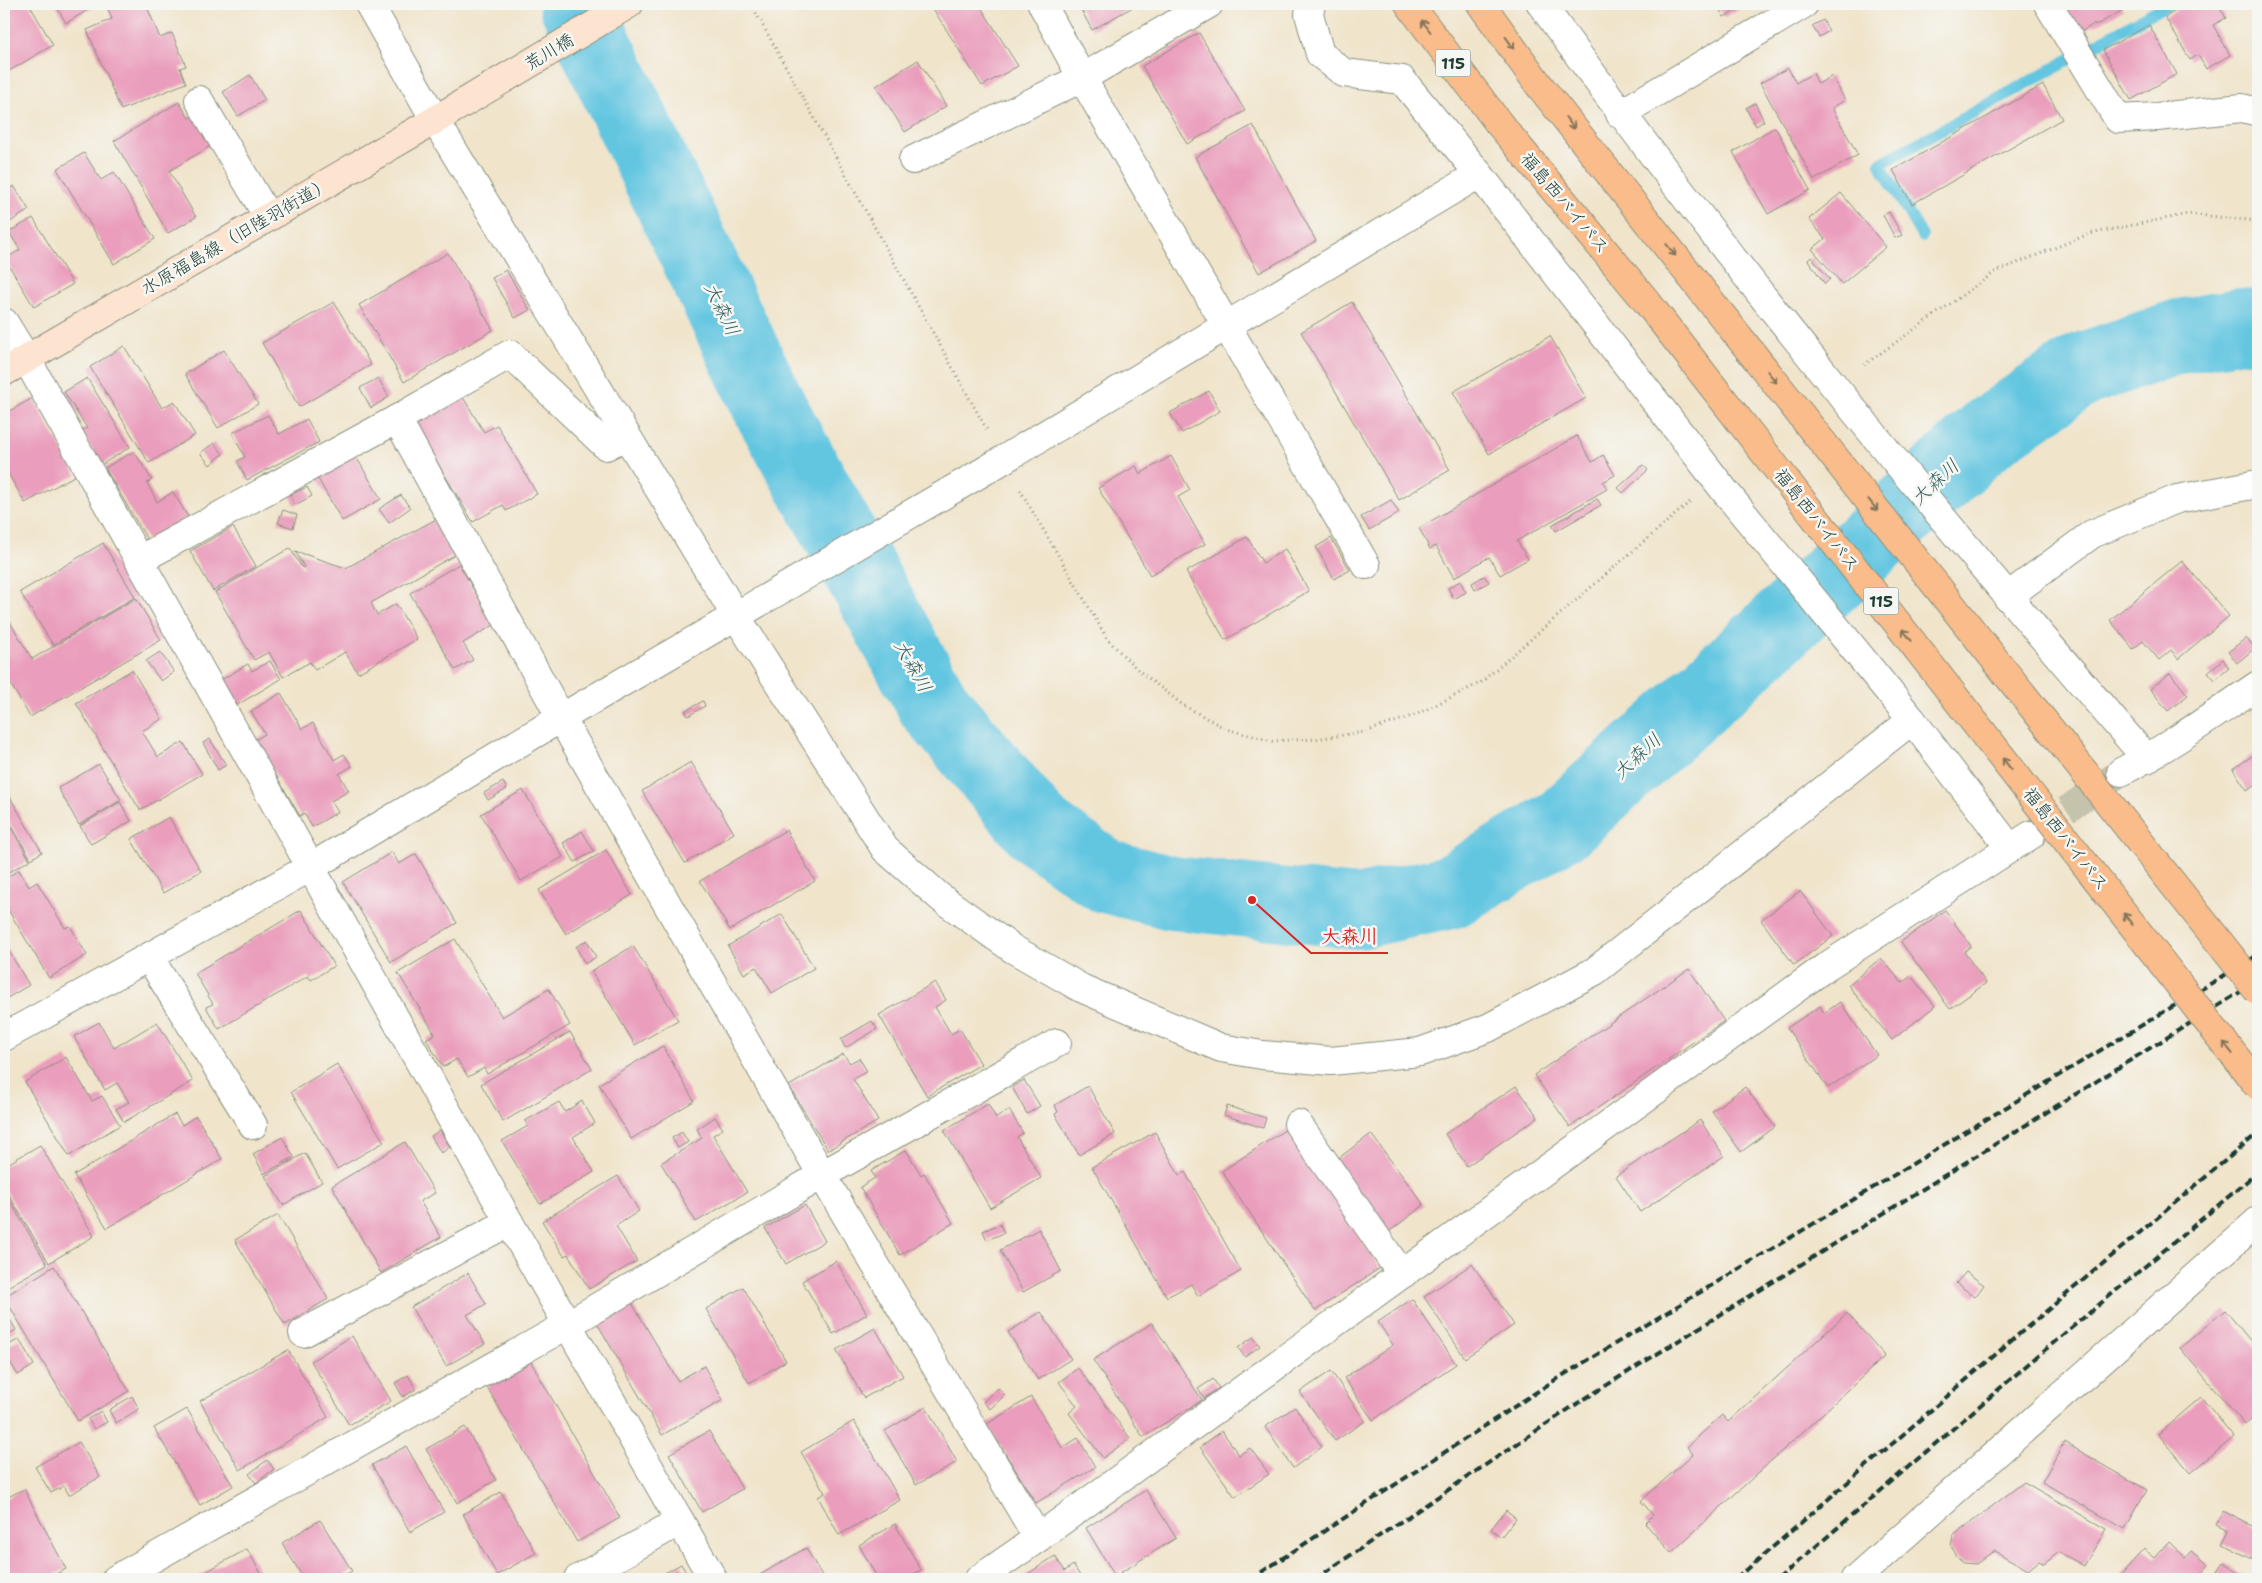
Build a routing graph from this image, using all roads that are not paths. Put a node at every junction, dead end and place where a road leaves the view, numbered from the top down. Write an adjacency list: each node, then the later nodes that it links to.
1 (369, 4): 16 (street)
2 (629, 4): 13 (main road, 荒川橋)
3 (1042, 4): 11 (street)
4 (1209, 4): 11 (street)
5 (1311, 4): 18 (street)
6 (1409, 4): 40 (highway, 福島西バイパス / 115, one-way to 6, bridge)
7 (1481, 4): 37 (highway, one-way to 37, bridge)
8 (1540, 4): 15 (street)
9 (1804, 4): 15 (street)
10 (2048, 4): 14 (street)
11 (1082, 78): 17 (street); 21 (street)
12 (199, 100): 19 (street)
13 (468, 100): 16 (main road, 水原福島線（旧陸羽街道）)
14 (2258, 112)
15 (1620, 114): 28 (street)
16 (435, 120): 19 (main road, 水原福島線（旧陸羽街道）); 24 (street)
17 (913, 160)
18 (1479, 174): 21 (street); 32 (street)
19 (268, 217): 22 (main road, 水原福島線（旧陸羽街道）)
20 (4, 322): 22 (street)
21 (1225, 326): 27 (street); 29 (street)
22 (15, 365): 26 (street)
23 (397, 419): 24 (street); 26 (street); 31 (street)
24 (626, 436): 29 (street)
25 (2258, 486): 28 (street)
26 (139, 560): 35 (street)
27 (1366, 565)
28 (2007, 597): 33 (street)
29 (746, 610): 31 (street); 32 (street)
30 (2258, 684): 33 (street)
31 (560, 718): 35 (street); 43 (street)
32 (1912, 720): 46 (street)
33 (2147, 759): 34 (street)
34 (2121, 772)
35 (311, 867): 36 (street); 45 (street)
36 (149, 957): 38 (street); 42 (street)
37 (2258, 991)
38 (4, 1037)
39 (1057, 1044): 43 (street)
40 (2258, 1086)
41 (1298, 1124): 46 (street)
42 (253, 1125)
43 (822, 1175): 47 (street); 50 (street)
44 (2258, 1221): 55 (street)
45 (509, 1222): 47 (street); 48 (street)
46 (1404, 1273): 50 (street)
47 (567, 1325): 49 (street); 51 (street)
48 (303, 1333)
49 (680, 1521): 52 (street); 53 (street)
50 (1038, 1538): 54 (street)
51 (116, 1579)
52 (578, 1579)
53 (713, 1579)
54 (979, 1579)
55 (1855, 1579)

